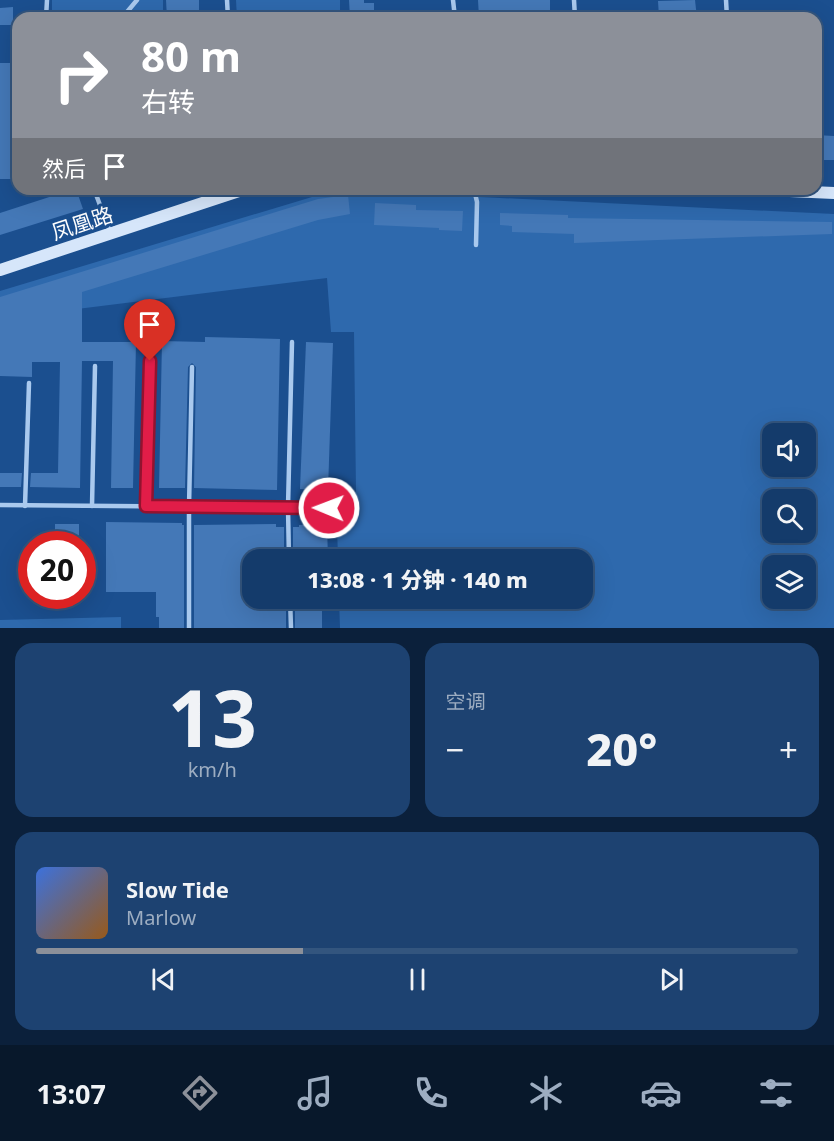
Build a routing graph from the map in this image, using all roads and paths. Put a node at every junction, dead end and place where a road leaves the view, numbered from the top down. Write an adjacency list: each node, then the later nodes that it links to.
1 (137, 0): 2 (lane)
2 (127, 12)
3 (96, 195): 6 (lane)
4 (227, 195): 6 (street, 凤凰路)
5 (475, 195): 7 (lane)
6 (111, 234): 8 (street, 凤凰路)
7 (476, 245)
8 (0, 270)
9 (292, 342): 19 (lane)
10 (150, 361): 17 (lane)
11 (95, 366): 16 (lane)
12 (192, 367): 18 (lane)
13 (28, 383): 15 (lane)
14 (0, 505): 15 (lane)
15 (25, 506): 16 (lane)
16 (92, 506): 17 (lane)
17 (146, 506): 18 (lane)
18 (189, 507): 19 (lane); 23 (lane)
19 (288, 507): 20 (lane); 21 (lane)
20 (329, 508)
21 (289, 549)
22 (290, 609): 24 (lane)
23 (189, 628)
24 (291, 628)

